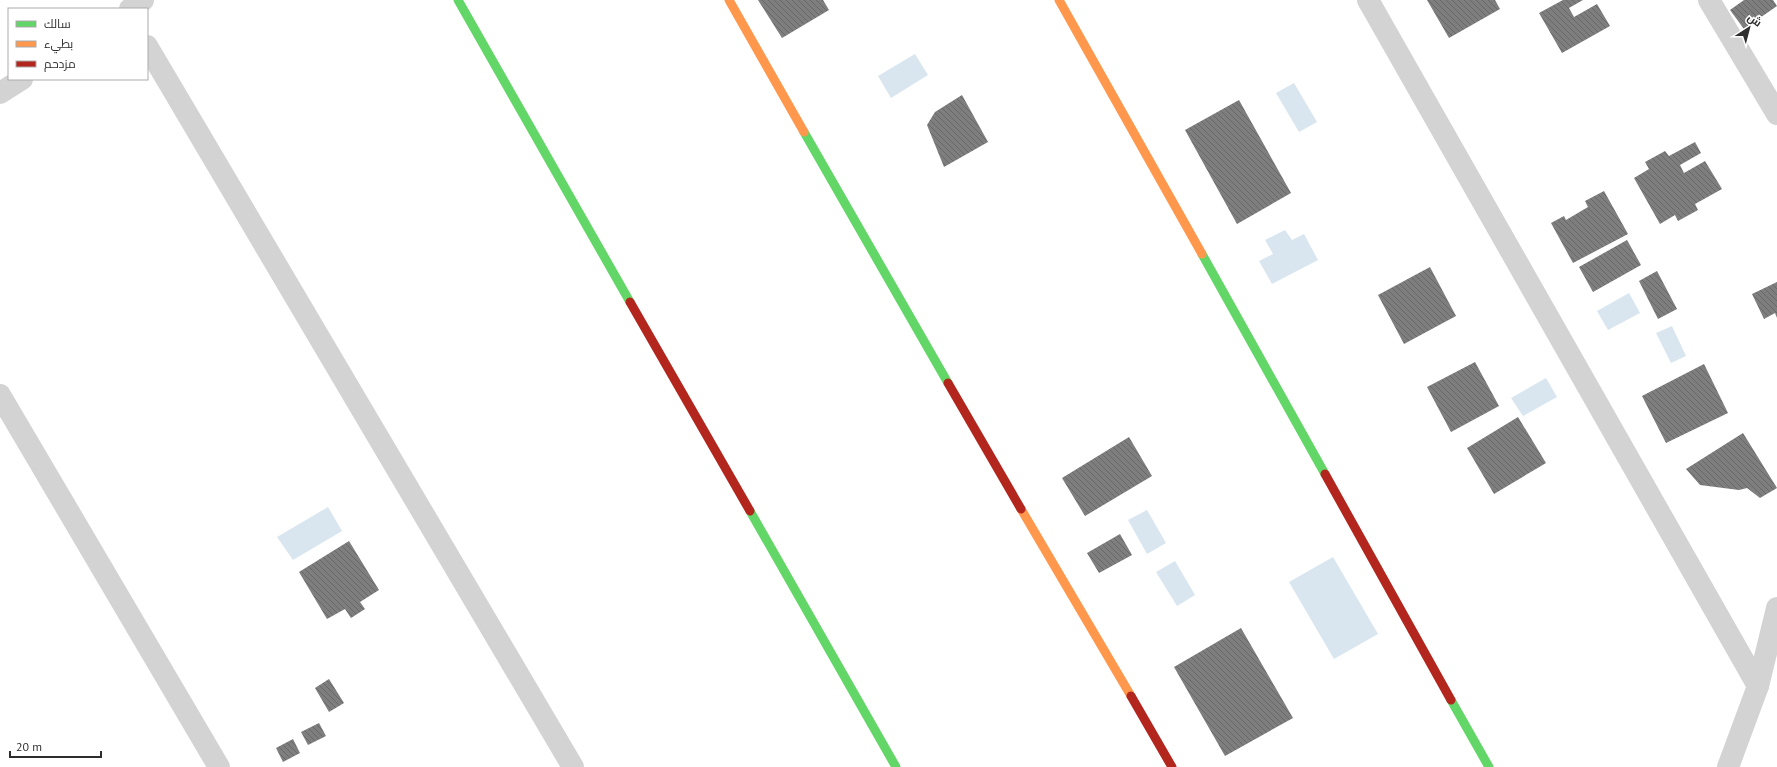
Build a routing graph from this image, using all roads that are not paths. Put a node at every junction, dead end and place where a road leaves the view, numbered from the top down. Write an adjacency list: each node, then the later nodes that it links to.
1 (143, 0): 7 (street)
2 (458, 0): 17 (street)
3 (729, 0): 18 (street)
4 (1059, 0): 19 (street)
5 (1368, 0): 14 (street)
6 (1709, 0): 11 (street)
7 (131, 8)
8 (148, 48): 16 (street)
9 (20, 80): 10 (street)
10 (0, 93)
11 (1777, 114)
12 (0, 395): 15 (street)
13 (1777, 608): 14 (street)
14 (1758, 686): 20 (street)
15 (219, 767)
16 (572, 767)
17 (896, 767)
18 (1172, 767)
19 (1489, 767)
20 (1728, 767)

